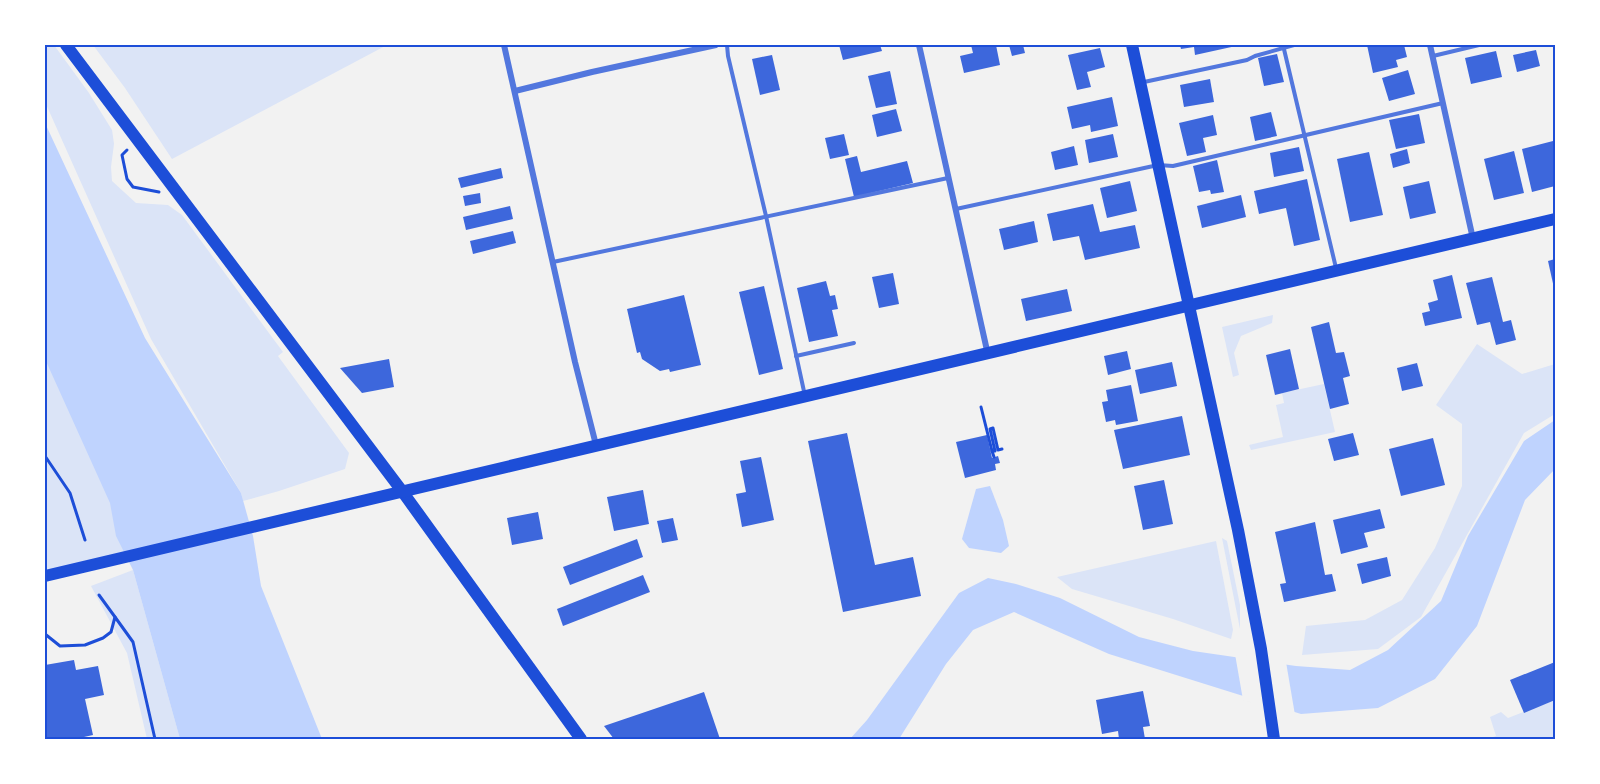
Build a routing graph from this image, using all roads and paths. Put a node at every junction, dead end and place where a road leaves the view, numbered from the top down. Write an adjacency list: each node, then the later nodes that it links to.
1 (66, 45): 16 (main road)
2 (504, 45): 13 (street)
3 (716, 45): 13 (street)
4 (727, 45): 21 (lane)
5 (919, 45): 18 (street)
6 (1132, 45): 12 (main road)
7 (1294, 45): 10 (lane)
8 (1430, 45): 11 (street)
9 (1479, 45): 11 (lane)
10 (1283, 46): 12 (lane); 15 (lane)
11 (1433, 56): 14 (street)
12 (1140, 83): 17 (main road)
13 (514, 91): 24 (street)
14 (1443, 103): 15 (lane); 23 (street)
15 (1305, 136): 17 (lane); 25 (lane)
16 (136, 140): 19 (main road); 19 (path)
17 (1158, 165): 20 (lane); 26 (main road)
18 (949, 177): 20 (street); 21 (lane)
19 (176, 192): 37 (main road)
20 (956, 209): 28 (street)
21 (766, 216): 24 (lane); 29 (lane)
22 (1555, 219): 23 (main road)
23 (1473, 238): 25 (main road)
24 (553, 262): 32 (street)
25 (1336, 272): 26 (main road)
26 (1189, 307): 28 (main road); 45 (main road)
27 (854, 343): 29 (lane)
28 (988, 355): 30 (main road)
29 (796, 356): 30 (lane)
30 (805, 396): 32 (main road)
31 (981, 407): 34 (path)
32 (596, 445): 37 (main road)
33 (1002, 449): 34 (path)
34 (992, 451): 36 (path)
35 (45, 456): 38 (path)
36 (994, 457)
37 (402, 490): 39 (main road); 44 (main road)
38 (85, 540)
39 (45, 576)
40 (99, 595): 41 (path)
41 (115, 617): 42 (path); 43 (path)
42 (45, 634)
43 (154, 739)
44 (581, 739)
45 (1274, 739)

